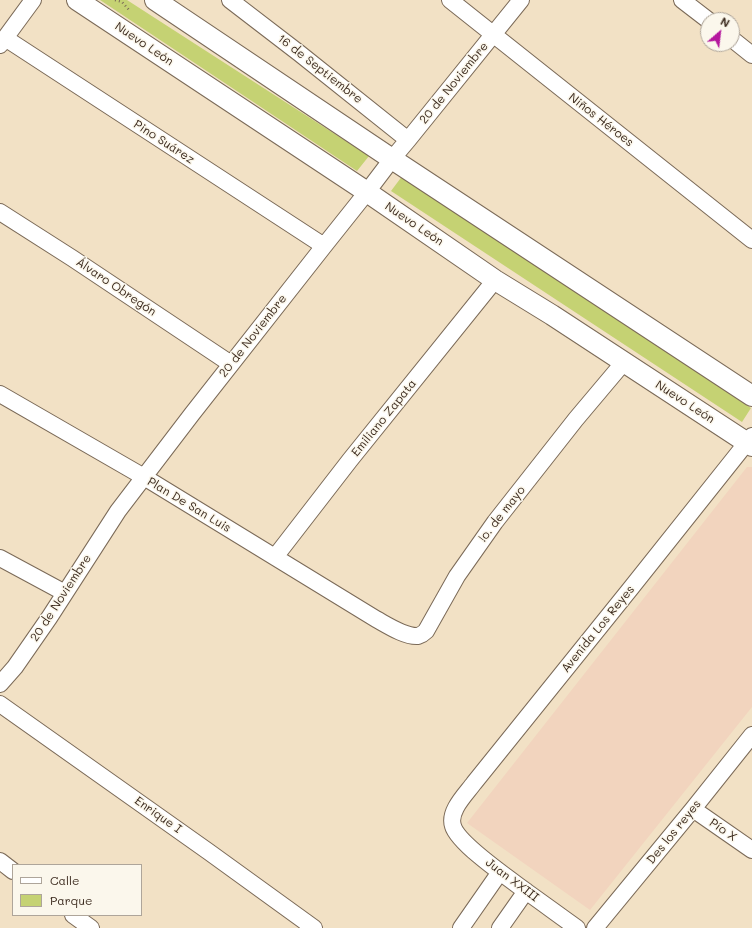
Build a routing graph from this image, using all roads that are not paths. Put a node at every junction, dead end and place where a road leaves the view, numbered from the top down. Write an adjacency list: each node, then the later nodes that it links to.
1 (33, 0): 10 (street)
2 (77, 0): 15 (street, Nuevo León)
3 (155, 0): 14 (street)
4 (230, 0): 13 (street, 16 de Septiembre)
5 (450, 0): 9 (street, Niños Héroes)
6 (521, 0): 9 (street, 20 de Noviembre)
7 (682, 0): 8 (street)
8 (700, 14)
9 (493, 34): 13 (street, 20 de Noviembre); 17 (street, Niños Héroes)
10 (2, 42): 18 (street, Pino Suárez)
11 (740, 45): 12 (street)
12 (752, 55)
13 (408, 140): 14 (street, 20 de Noviembre)
14 (392, 159): 15 (street, 20 de Noviembre); 23 (street)
15 (367, 192): 18 (street, 20 de Noviembre); 19 (street, Nuevo León)
16 (0, 212): 21 (street, Álvaro Obregón)
17 (752, 240)
18 (324, 246): 21 (street, 20 de Noviembre)
19 (495, 280): 20 (street, Nuevo León); 26 (street, Emiliano Zapata)
20 (624, 362): 24 (street, Nuevo León); 29 (street, !o. de mayo)
21 (231, 364): 25 (street, 20 de Noviembre)
22 (0, 394): 25 (street, Plan De San Luis)
23 (752, 396)
24 (750, 441): 34 (street, Avenida Los Reyes)
25 (144, 477): 26 (street, Plan De San Luis); 28 (street, 20 de Noviembre)
26 (275, 557): 29 (street, Plan De San Luis)
27 (0, 558): 28 (street)
28 (65, 593): 30 (street, 20 de Noviembre)
29 (376, 619)
30 (0, 684)
31 (0, 704): 42 (street, Enrique I)
32 (752, 735): 33 (street, Des los reyes)
33 (694, 809): 35 (street, Pío X); 46 (street, Des los reyes)
34 (452, 826): 38 (street, Juan XXIII)
35 (752, 850)
36 (0, 861): 37 (street)
37 (12, 870)
38 (500, 872): 39 (street, Juan XXIII); 43 (street)
39 (526, 891): 44 (street); 45 (street, Juan XXIII)
40 (74, 916): 41 (street)
41 (91, 928)
42 (314, 928)
43 (461, 928)
44 (500, 928)
45 (577, 928)
46 (595, 928)

